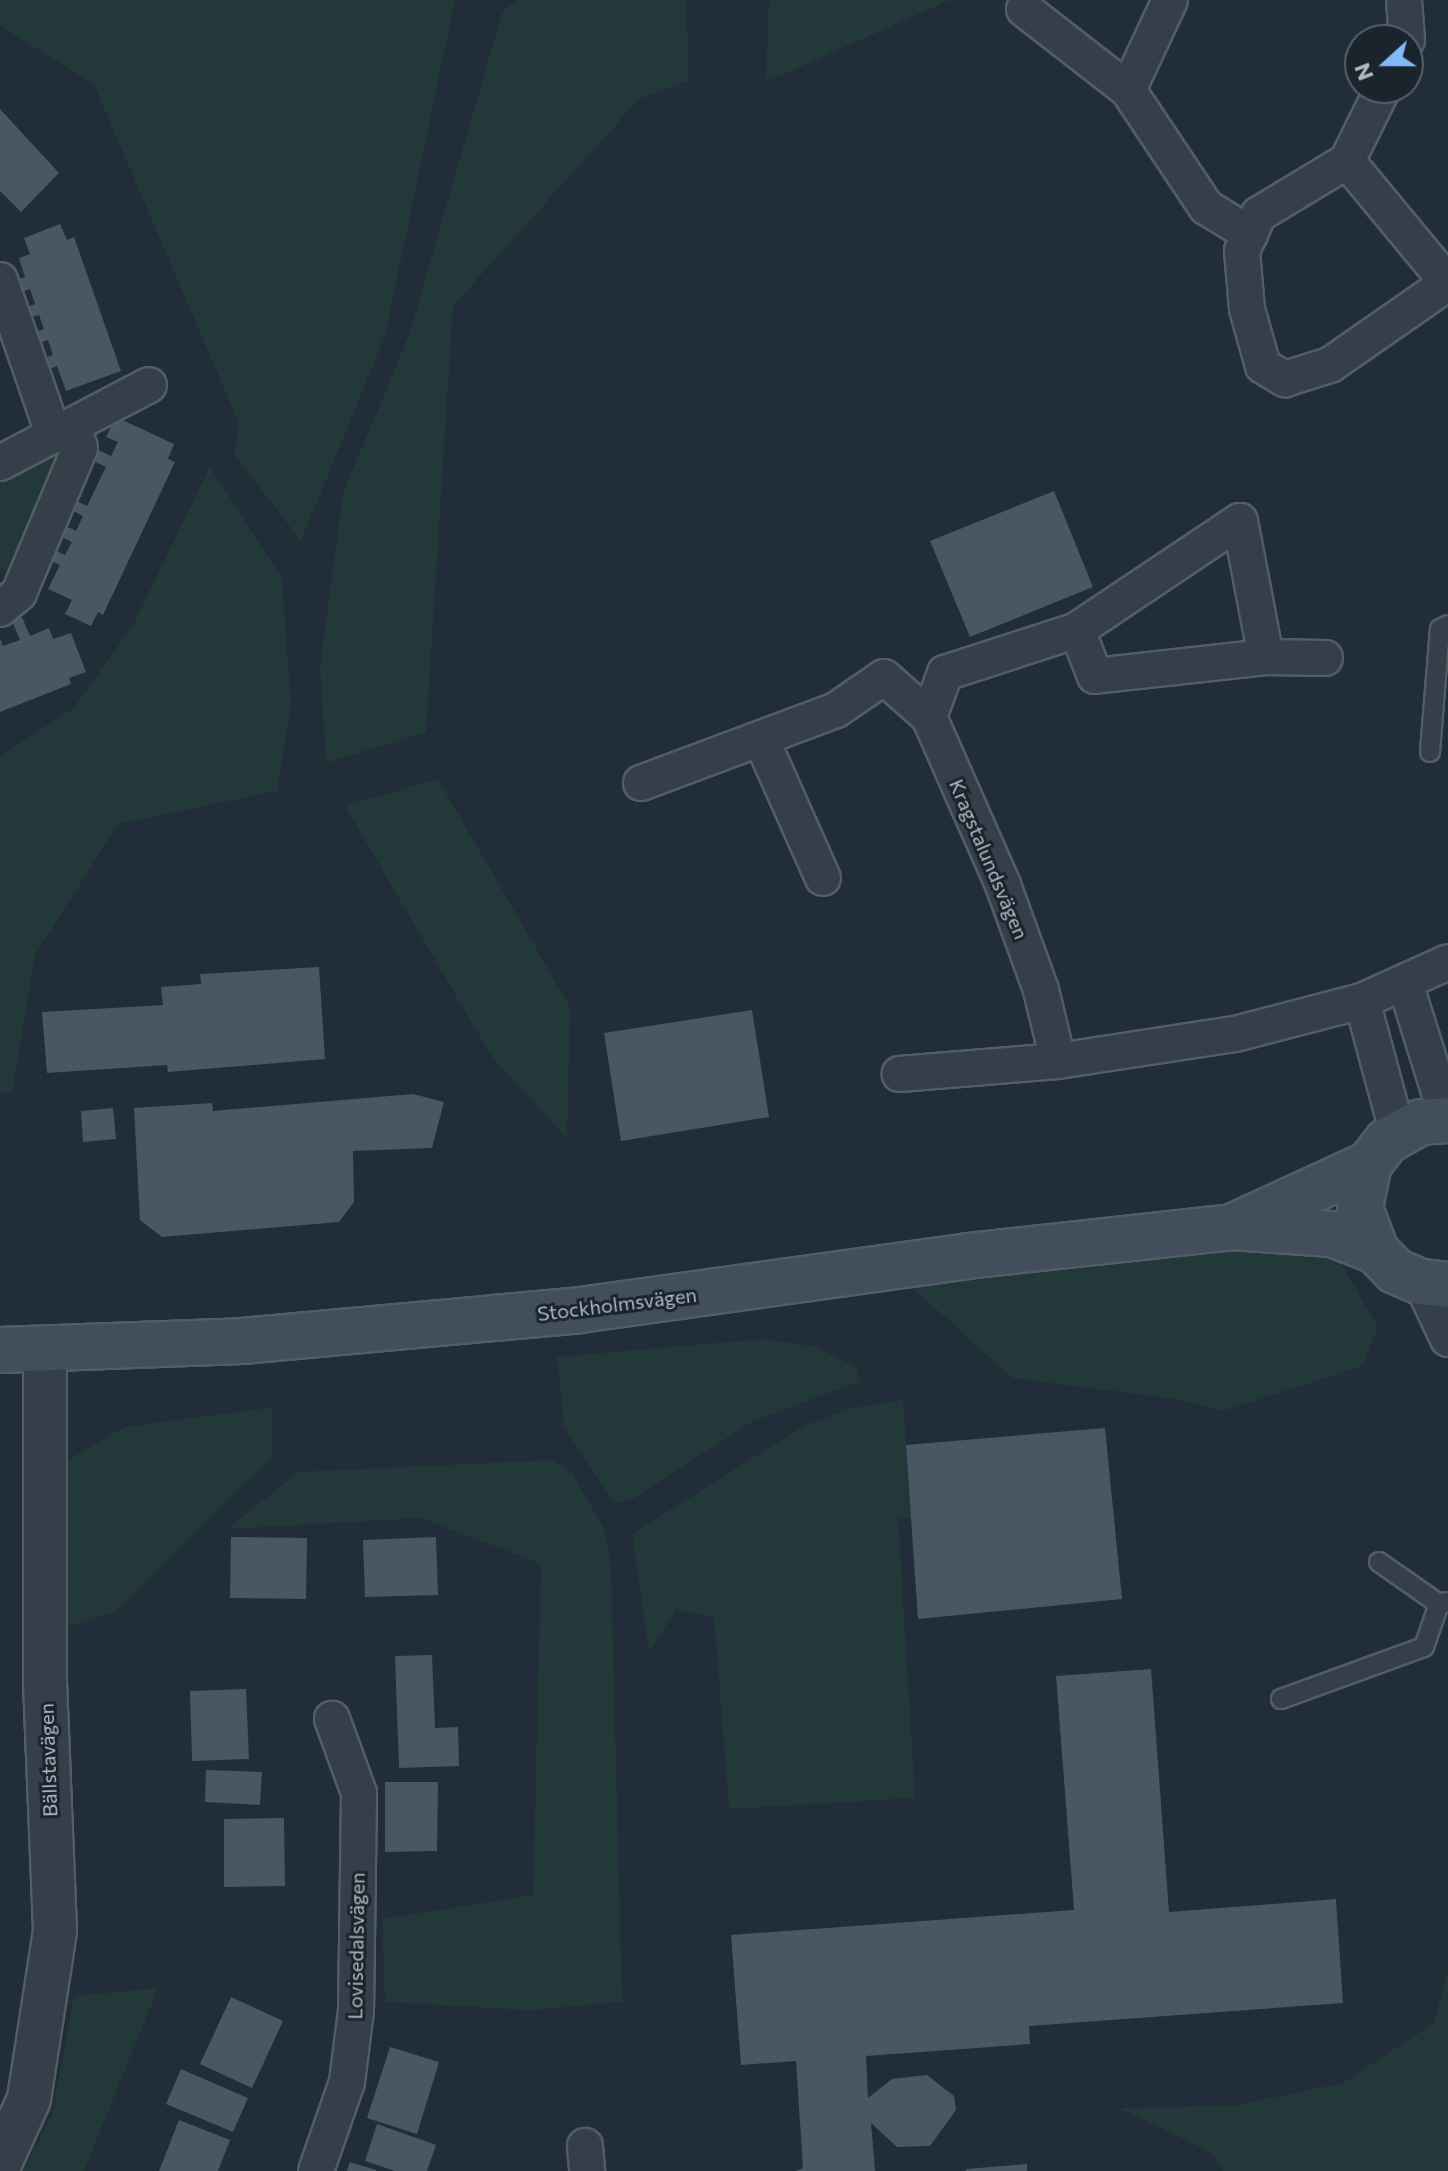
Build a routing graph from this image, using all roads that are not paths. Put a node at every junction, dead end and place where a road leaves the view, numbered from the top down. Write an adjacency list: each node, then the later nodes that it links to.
1 (1170, 0): 5 (street)
2 (1404, 0): 4 (street)
3 (1024, 9): 5 (street)
4 (1406, 24)
5 (1128, 90): 8 (street)
6 (1375, 104): 7 (street)
7 (1347, 161): 8 (street); 10 (street)
8 (1250, 234): 10 (street)
9 (0, 280): 12 (street)
10 (1448, 283)
11 (149, 385): 12 (street)
12 (64, 432): 13 (street); 14 (street)
13 (0, 463)
14 (0, 609)
15 (1448, 625): 21 (lane)
16 (1077, 630): 17 (street); 17 (street); 19 (street)
17 (1266, 657): 18 (street)
18 (1325, 658)
19 (929, 717): 20 (street, Kragstalundsvägen); 27 (street, Kragstalundsvägen)
20 (761, 739): 22 (street); 23 (street)
21 (1430, 752)
22 (641, 783)
23 (823, 878)
24 (1448, 962): 25 (street)
25 (1405, 983): 26 (street); 29 (street)
26 (1362, 1001): 27 (street); 30 (street)
27 (1058, 1061): 28 (street)
28 (900, 1074)
29 (1448, 1120): 30 (main road, Stockholmsvägen)
30 (1384, 1149): 31 (main road, Stockholmsvägen); 32 (main road)
31 (1232, 1227): 32 (main road, Stockholmsvägen); 35 (main road, Stockholmsvägen)
32 (1376, 1251): 33 (main road)
33 (1435, 1284): 34 (street)
34 (1448, 1339)
35 (45, 1349): 36 (main road, Stockholmsvägen); 41 (street, Bällstavägen)
36 (0, 1350)
37 (1379, 1562): 38 (lane)
38 (1444, 1603): 39 (lane)
39 (1281, 1699)
40 (332, 1719): 42 (street, Lovisedalsvägen)
41 (0, 2163)
42 (316, 2171)

